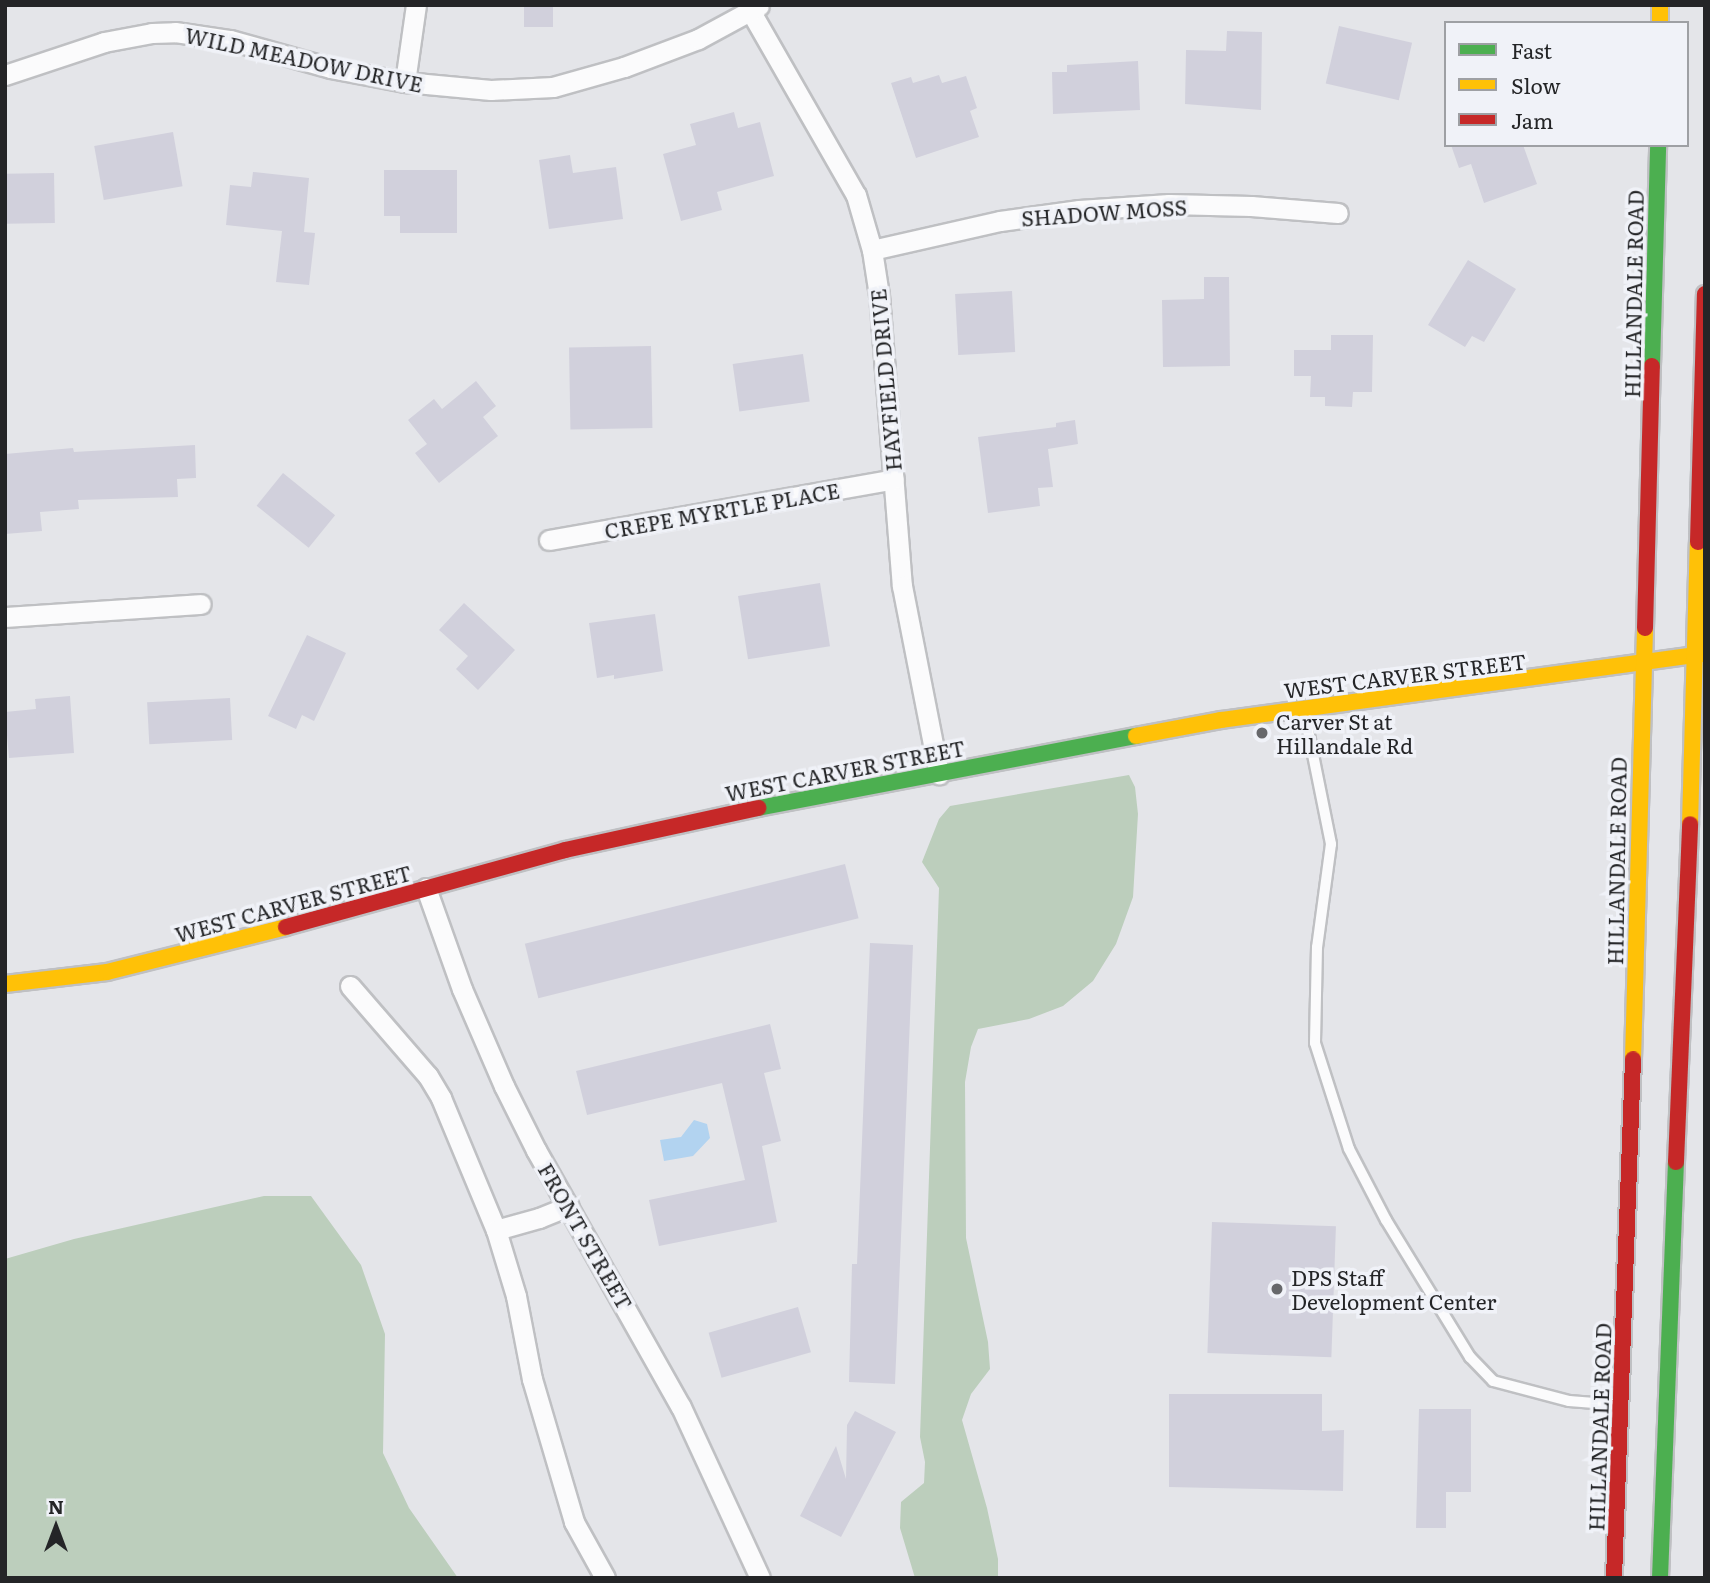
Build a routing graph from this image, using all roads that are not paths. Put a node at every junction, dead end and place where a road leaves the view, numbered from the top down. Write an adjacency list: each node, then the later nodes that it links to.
1 (416, 5): 4 (street)
2 (755, 9): 4 (street, WILD MEADOW DRIVE); 7 (street, HAYFIELD DRIVE)
3 (5, 75): 4 (street, WILD MEADOW DRIVE)
4 (405, 82)
5 (1658, 147): 14 (street, HILLANDALE ROAD)
6 (1338, 213): 7 (street, SHADOW MOSS)
7 (872, 250): 9 (street, HAYFIELD DRIVE)
8 (1705, 294): 13 (street)
9 (894, 479): 10 (street, CREPE MYRTLE PLACE); 17 (street, HAYFIELD DRIVE)
10 (549, 540)
11 (201, 604): 12 (street)
12 (5, 617)
13 (1700, 655): 14 (street, WEST CARVER STREET); 16 (street)
14 (1642, 665): 15 (street, WEST CARVER STREET); 23 (street, HILLANDALE ROAD)
15 (1304, 709): 17 (street, WEST CARVER STREET); 23 (lane)
16 (1698, 766): 27 (street)
17 (939, 774): 18 (street, WEST CARVER STREET)
18 (426, 888): 19 (street, WEST CARVER STREET); 21 (street, FRONT STREET)
19 (5, 984)
20 (350, 986): 22 (street)
21 (569, 1206): 22 (street); 25 (street, FRONT STREET)
22 (496, 1230): 24 (street)
23 (1620, 1405): 26 (street, HILLANDALE ROAD)
24 (605, 1578)
25 (760, 1578)
26 (1614, 1578)
27 (1660, 1578)

